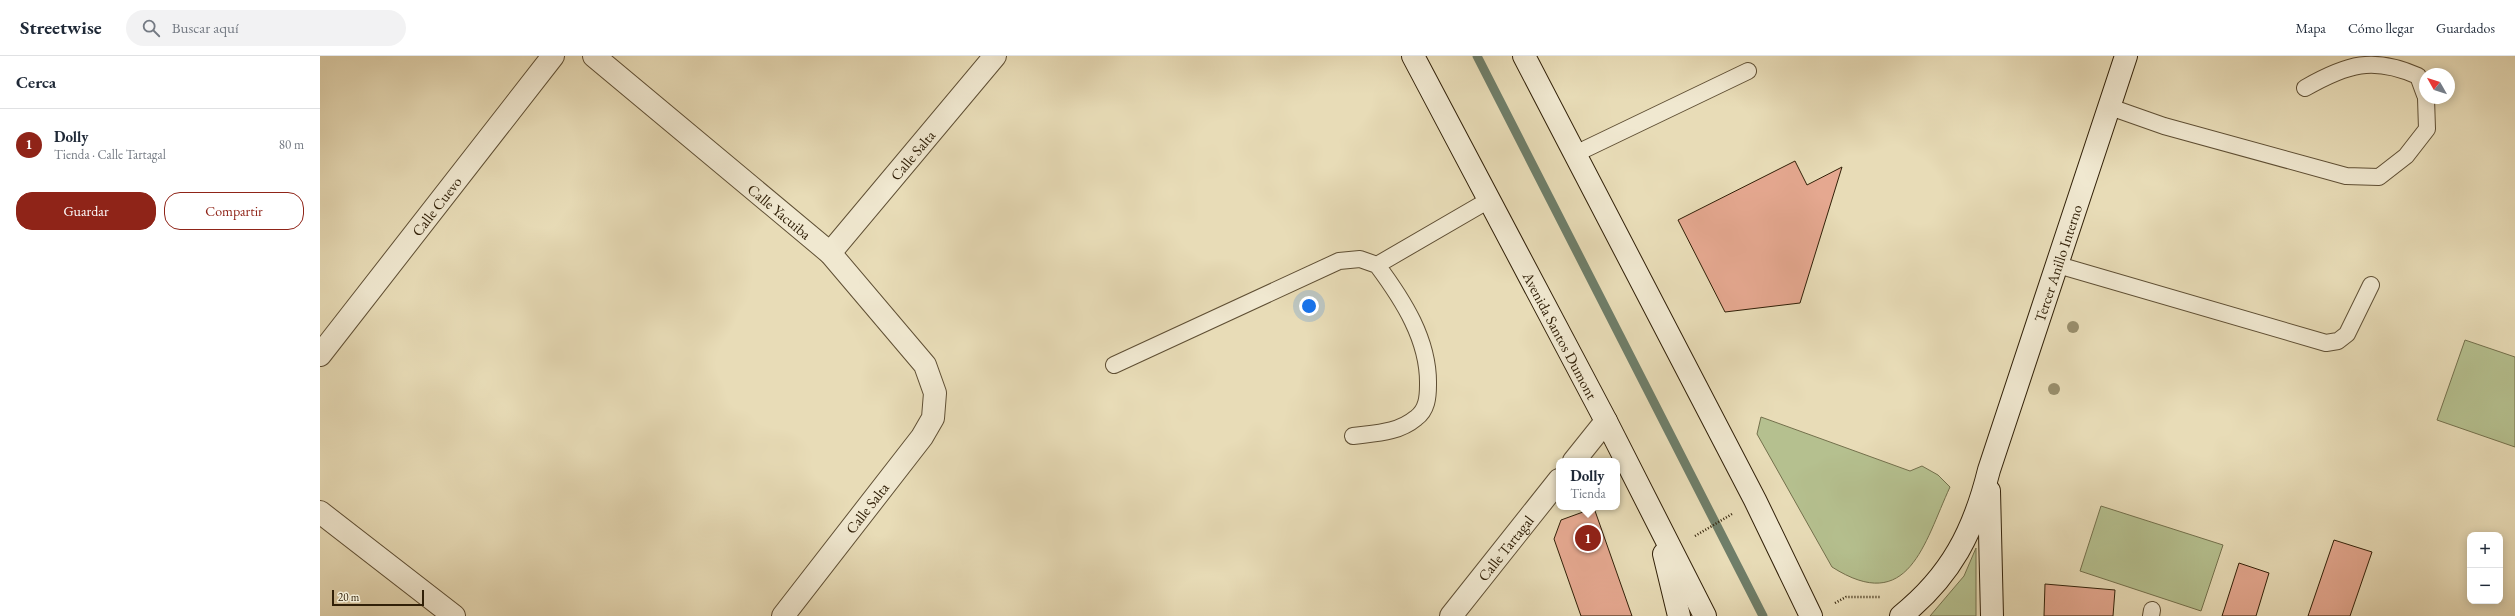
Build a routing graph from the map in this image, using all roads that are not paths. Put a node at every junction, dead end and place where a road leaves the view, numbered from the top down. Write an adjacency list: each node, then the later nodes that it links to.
1 (553, 56): 18 (street, Calle Cuevo)
2 (594, 56): 14 (street, Calle Yacuiba)
3 (995, 56): 14 (street, Calle Salta)
4 (1413, 56): 13 (street, Avenida Santos Dumont)
5 (1524, 56): 12 (street)
6 (2126, 56): 11 (street, Tercer Anillo Interno)
7 (1748, 71): 12 (lane)
8 (2419, 79): 9 (lane)
9 (2305, 88)
10 (2426, 104): 11 (lane)
11 (2110, 107): 16 (street, Tercer Anillo Interno)
12 (1575, 154): 34 (street)
13 (1489, 200): 15 (lane); 21 (street, Avenida Santos Dumont)
14 (830, 253): 20 (street, Calle Yacuiba)
15 (1377, 265): 19 (lane); 22 (lane)
16 (2058, 265): 17 (lane); 24 (street, Tercer Anillo Interno)
17 (2370, 285)
18 (320, 355)
19 (1114, 365)
20 (935, 393): 30 (street, Calle Salta)
21 (1606, 421): 23 (street); 27 (street, Avenida Santos Dumont)
22 (1353, 436)
23 (1576, 458)
24 (1989, 470): 28 (street, Tercer Anillo Interno); 35 (street, Tercer Anillo Interno)
25 (1556, 484): 31 (street, Calle Tartagal)
26 (320, 512): 29 (street)
27 (1655, 518): 32 (street); 33 (street, Avenida Santos Dumont)
28 (1903, 614)
29 (454, 616)
30 (783, 616)
31 (1451, 616)
32 (1679, 616)
33 (1705, 616)
34 (1811, 616)
35 (1992, 616)

